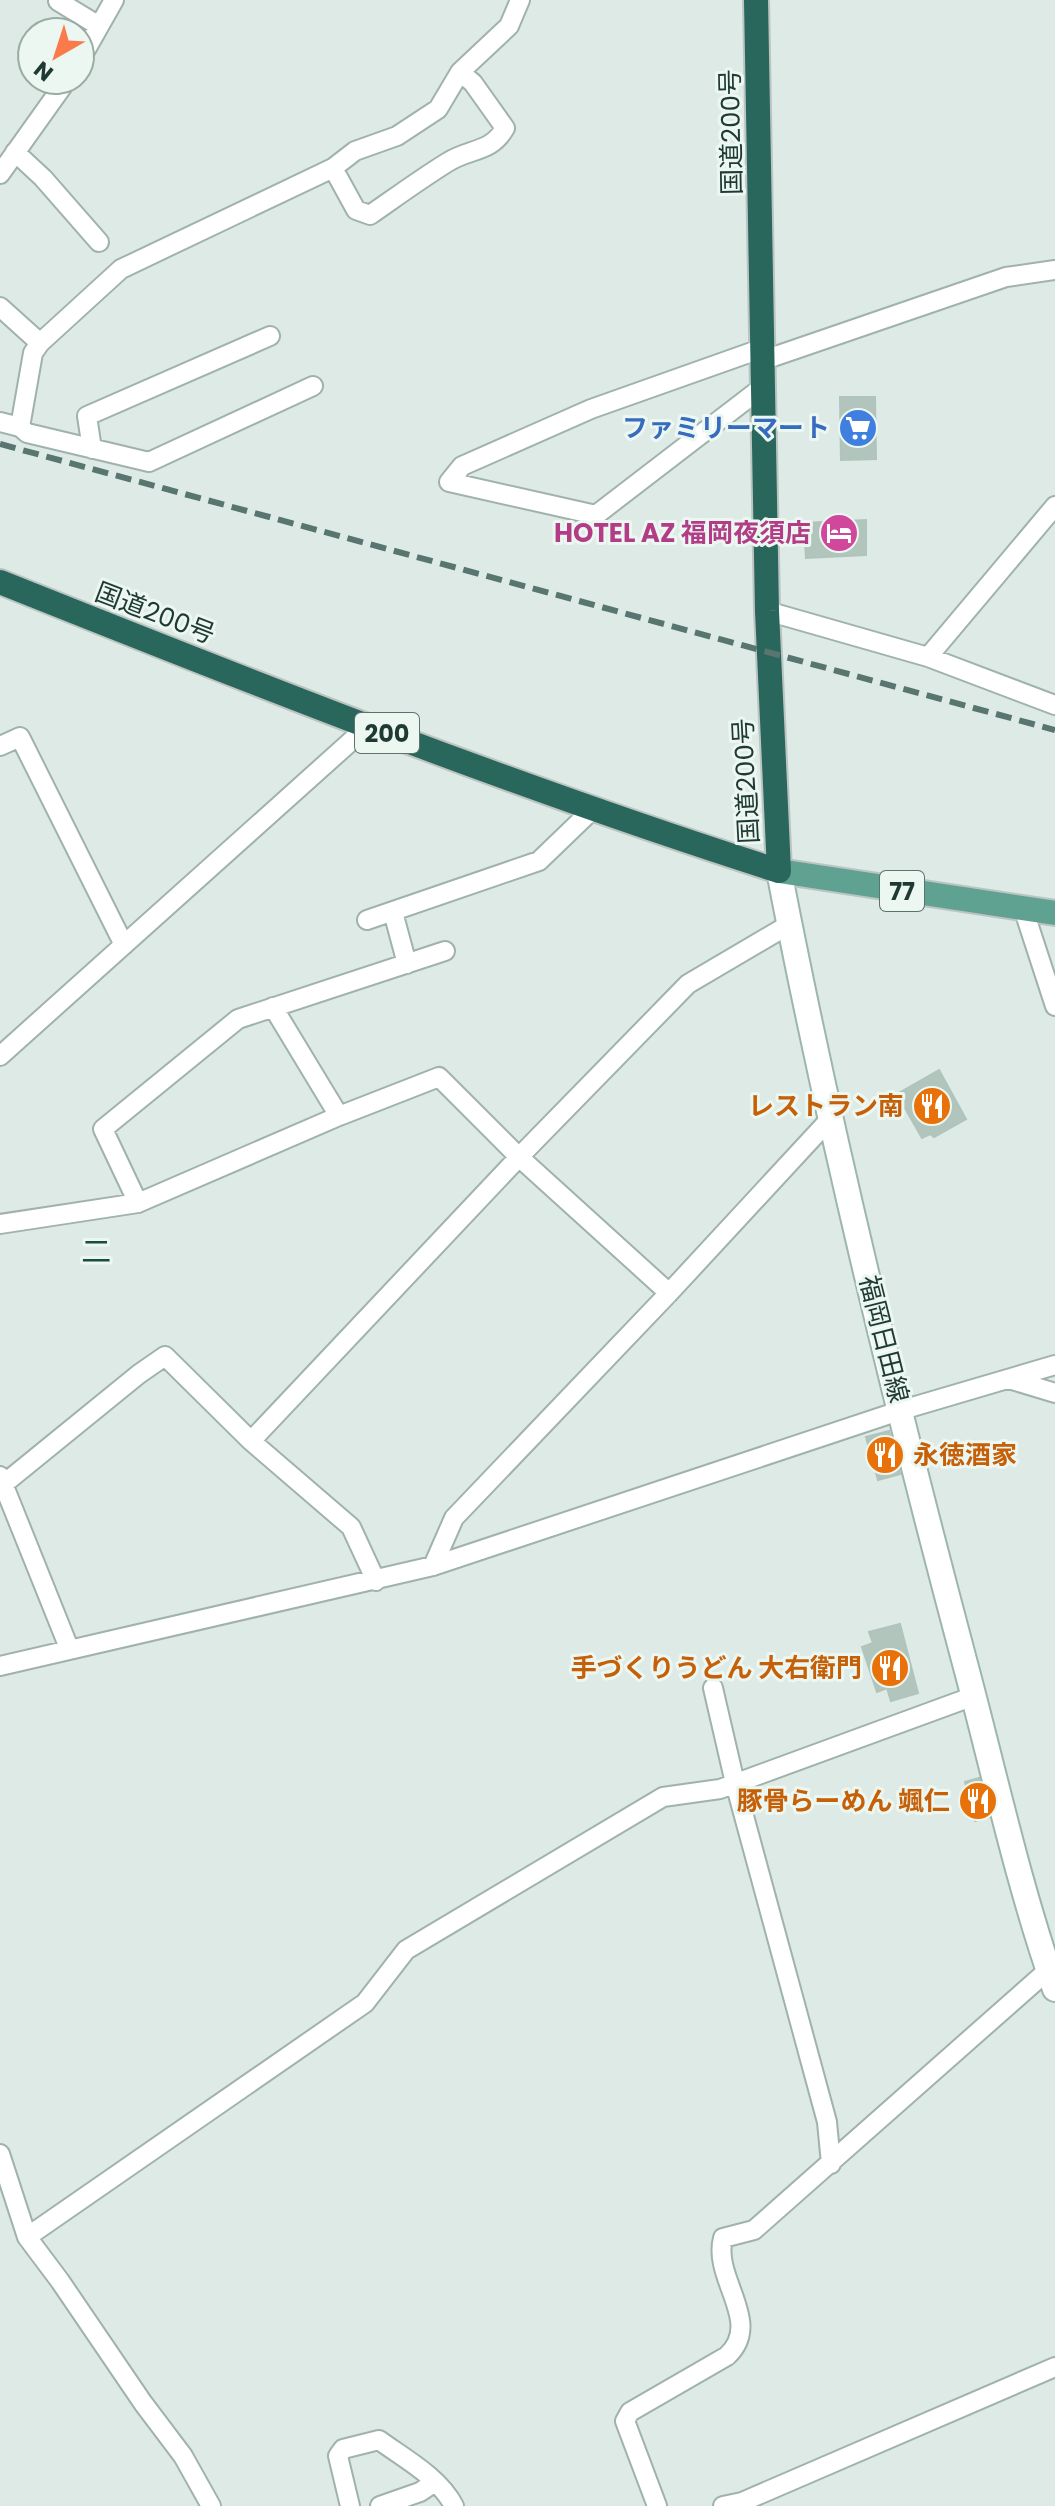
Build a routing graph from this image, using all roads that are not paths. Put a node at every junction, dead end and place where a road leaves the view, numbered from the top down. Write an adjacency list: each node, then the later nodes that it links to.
1 (114, 0): 5 (street)
2 (520, 0): 7 (street)
3 (756, 0): 17 (highway, 国道200号)
4 (58, 1): 5 (street)
5 (99, 26): 6 (street)
6 (96, 31)
7 (460, 72): 10 (street); 10 (street)
8 (55, 96): 9 (street)
9 (15, 152): 11 (street); 12 (street)
10 (333, 168): 16 (street)
11 (0, 174)
12 (99, 242)
13 (1055, 270): 17 (street)
14 (0, 307): 16 (street)
15 (270, 336): 22 (street)
16 (40, 343): 21 (street)
17 (764, 354): 19 (highway, 国道200号); 19 (street)
18 (313, 386): 22 (street)
19 (764, 386): 25 (highway, 国道200号)
20 (0, 422): 21 (street)
21 (20, 427): 22 (street)
22 (92, 449)
23 (1055, 506): 26 (street)
24 (0, 582): 28 (highway, 国道200号 / 200)
25 (767, 611): 26 (street); 31 (highway, 国道200号)
26 (928, 657): 27 (street)
27 (1055, 705)
28 (368, 726): 30 (highway, 国道200号 / 200); 37 (street)
29 (0, 746): 37 (street)
30 (593, 809): 31 (highway, 国道200号 / 200); 33 (street)
31 (779, 871): 32 (main road, 77); 36 (main road, 福岡日田線)
32 (1024, 911): 34 (main road, 77); 40 (street)
33 (393, 912): 35 (street); 39 (street)
34 (1055, 913)
35 (367, 920)
36 (790, 924): 44 (main road, 福岡日田線); 45 (street)
37 (124, 945): 42 (street)
38 (445, 951): 39 (street)
39 (407, 964): 41 (street)
40 (1055, 1006)
41 (273, 1007): 43 (street); 46 (street)
42 (0, 1056)
43 (339, 1116): 45 (street); 46 (street)
44 (830, 1119): 48 (street); 52 (main road, 福岡日田線)
45 (519, 1157): 48 (street); 53 (street)
46 (138, 1203): 47 (street)
47 (0, 1224)
48 (669, 1293): 55 (street)
49 (1055, 1365): 50 (street)
50 (1009, 1379): 51 (street); 52 (street)
51 (1055, 1393)
52 (902, 1410): 55 (street); 60 (main road, 福岡日田線)
53 (251, 1441): 54 (street); 56 (street)
54 (1, 1483): 57 (street)
55 (433, 1566): 56 (street)
56 (376, 1581): 57 (street)
57 (69, 1648): 58 (street)
58 (0, 1666)
59 (713, 1688): 61 (street)
60 (974, 1696): 61 (street); 62 (main road, 福岡日田線)
61 (735, 1783): 64 (street); 65 (street)
62 (1053, 1975): 64 (street)
63 (0, 2154): 65 (street)
64 (831, 2164): 73 (street)
65 (27, 2237): 69 (street)
66 (1055, 2367): 68 (street)
67 (435, 2482): 70 (street); 71 (street); 72 (street)
68 (757, 2501): 74 (street)
69 (205, 2504)
70 (350, 2506)
71 (380, 2506)
72 (454, 2506)
73 (657, 2506)
74 (723, 2506)

